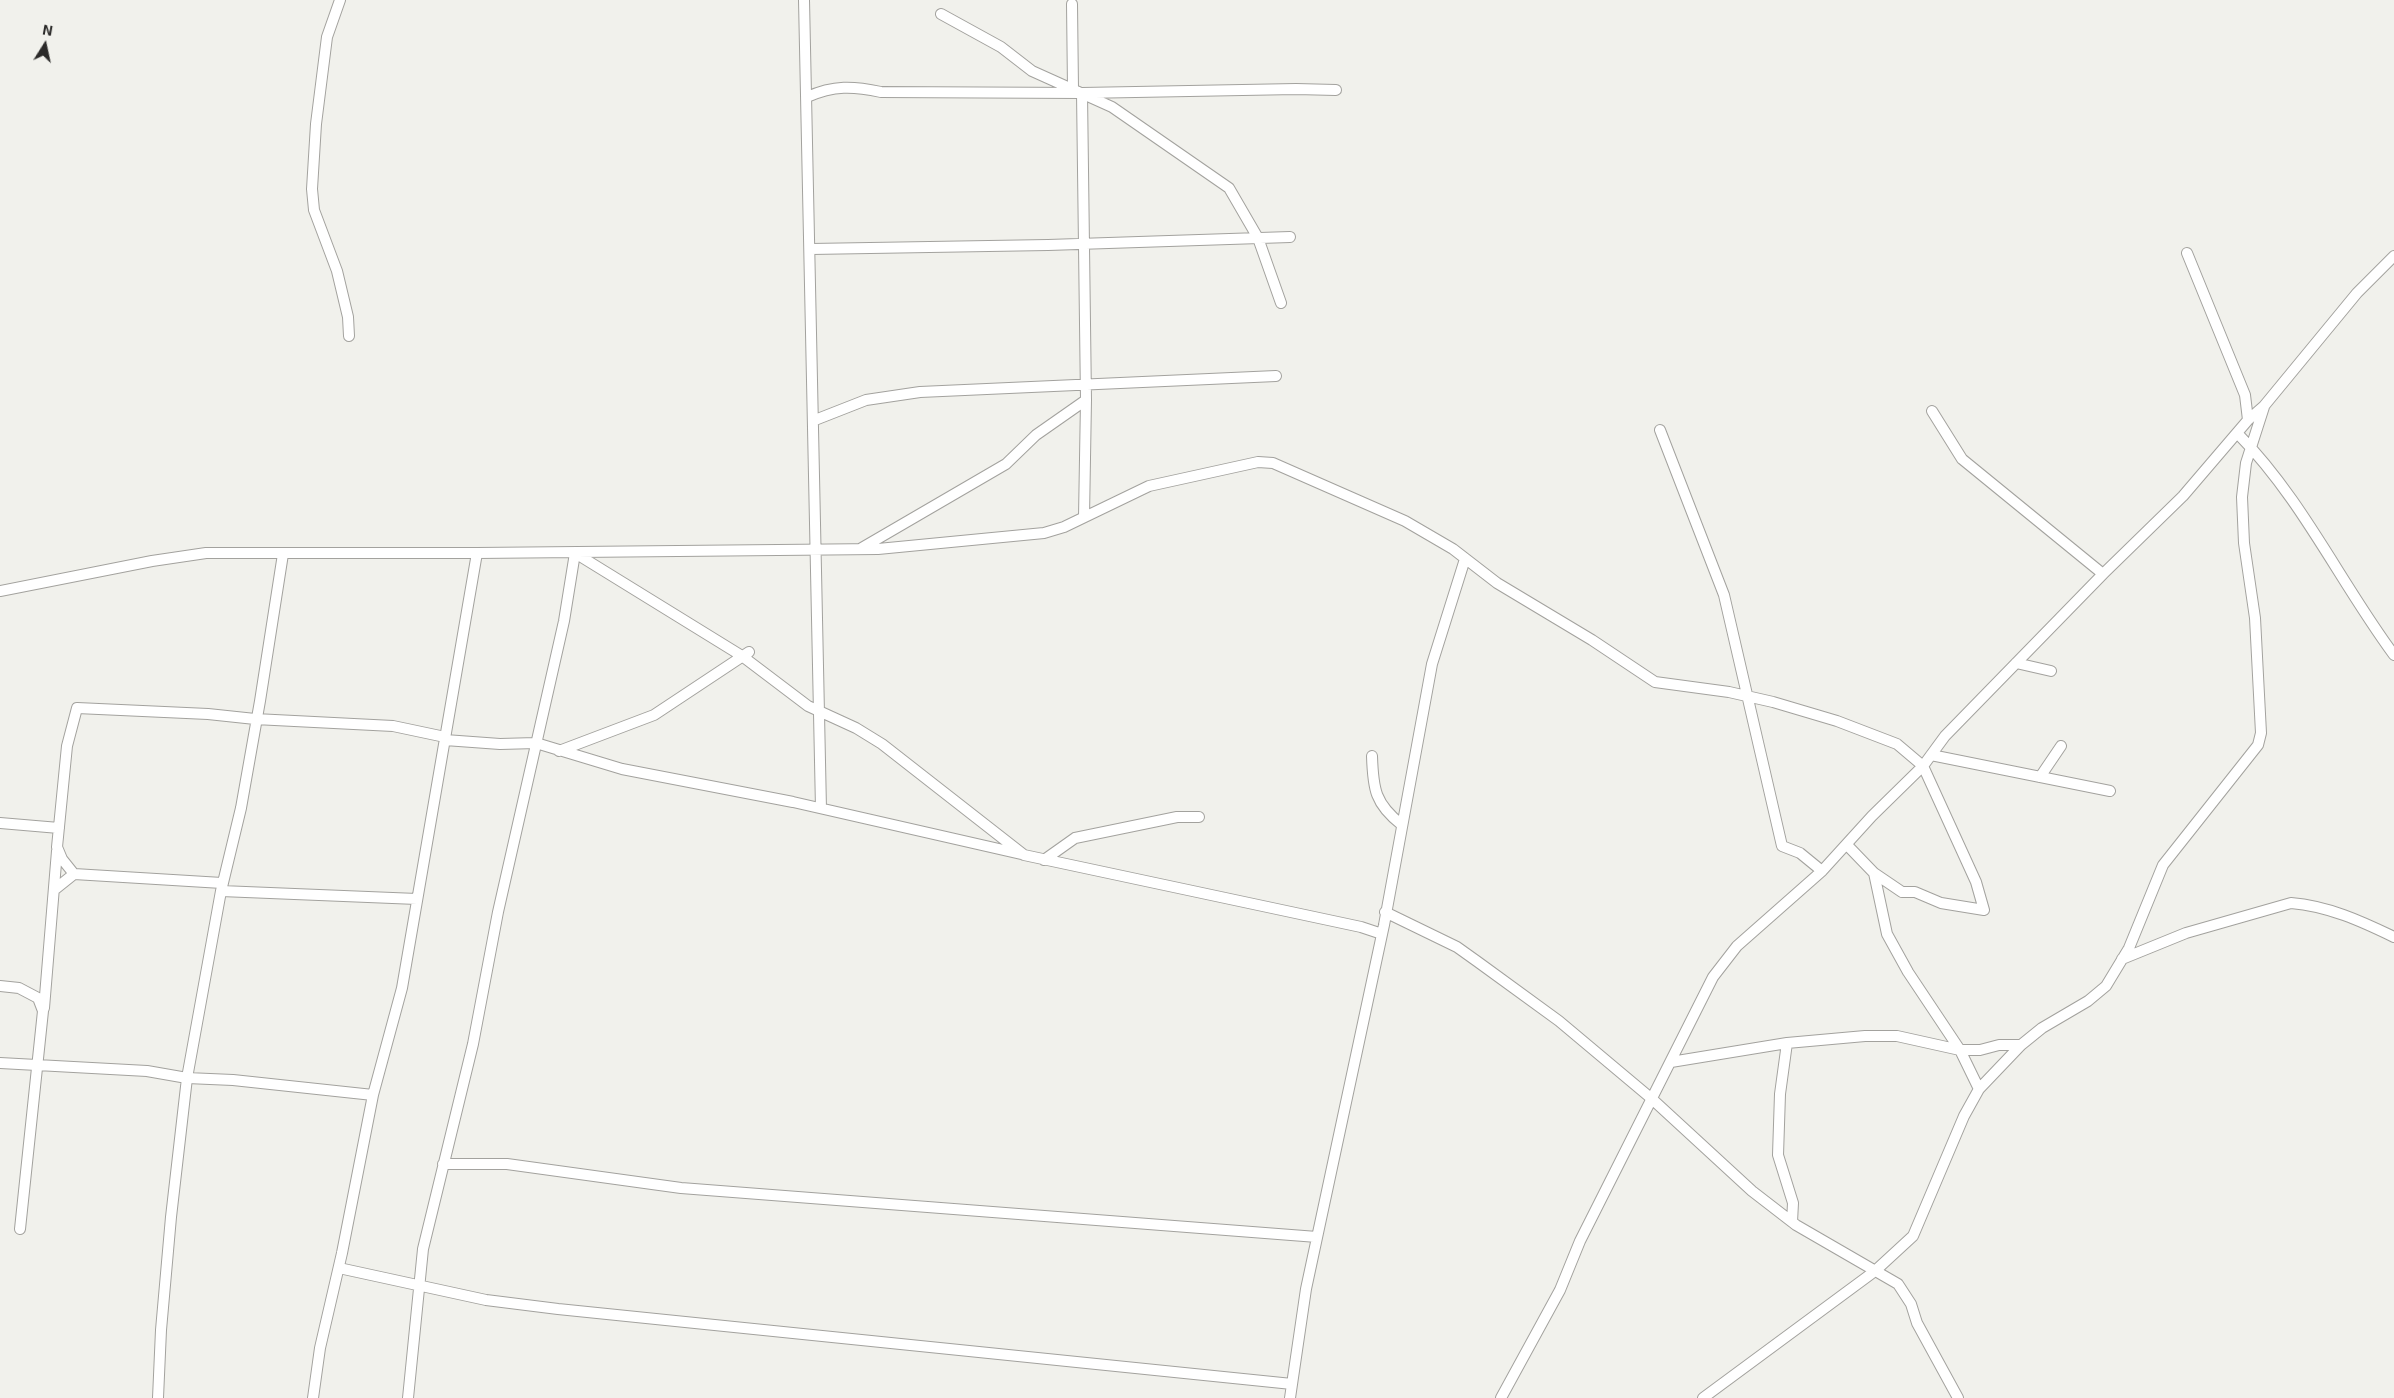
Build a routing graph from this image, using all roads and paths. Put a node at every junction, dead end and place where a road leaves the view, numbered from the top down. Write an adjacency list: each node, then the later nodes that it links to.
1 (340, 0): 15 (street)
2 (804, 0): 7 (street)
3 (1072, 4): 6 (street)
4 (941, 14): 6 (street)
5 (1336, 90): 6 (street)
6 (1077, 91): 7 (street); 9 (street); 10 (street)
7 (807, 97): 11 (street)
8 (1290, 236): 9 (street)
9 (1258, 238): 10 (street); 14 (street)
10 (1083, 244): 11 (street); 17 (street)
11 (811, 249): 21 (street)
12 (2187, 253): 22 (street)
13 (2394, 256): 19 (street)
14 (1281, 303)
15 (349, 336)
16 (1276, 376): 17 (street)
17 (1086, 386): 18 (street); 21 (street)
18 (1086, 400): 26 (street); 28 (street)
19 (2264, 406): 22 (street); 25 (street)
20 (1932, 411): 33 (street)
21 (814, 420): 27 (street)
22 (2248, 420): 24 (street)
23 (1660, 430): 39 (street)
24 (2238, 434): 25 (street); 33 (street)
25 (2251, 447): 36 (street); 69 (street)
26 (1084, 517): 28 (street); 32 (street)
27 (817, 549): 28 (street); 30 (street); 40 (street)
28 (859, 549)
29 (477, 553): 30 (street); 31 (street); 42 (street)
30 (575, 553): 35 (street); 43 (street)
31 (283, 554): 34 (street); 41 (street)
32 (1465, 559): 39 (street); 54 (street)
33 (2104, 574): 37 (street)
34 (0, 591)
35 (746, 654): 40 (street); 45 (street)
36 (2394, 655)
37 (2016, 663): 38 (street); 46 (street)
38 (2051, 671)
39 (1747, 696): 48 (street); 60 (street)
40 (818, 712): 51 (street); 58 (street)
41 (255, 719): 42 (street); 55 (street); 63 (street)
42 (445, 739): 43 (street); 65 (street)
43 (536, 742): 45 (street); 82 (street)
44 (2061, 746): 49 (street)
45 (559, 751): 51 (street)
46 (1931, 755): 48 (street); 49 (street)
47 (1372, 756): 54 (street)
48 (1923, 766): 56 (street); 61 (street)
49 (2040, 777): 50 (street)
50 (2110, 791)
51 (821, 808): 58 (street)
52 (1199, 817): 59 (street)
53 (0, 823): 55 (street)
54 (1402, 825): 66 (street)
55 (59, 828): 57 (street)
56 (1847, 845): 60 (street); 61 (street)
57 (57, 847): 62 (street); 64 (street)
58 (1024, 855): 59 (street)
59 (1044, 860): 67 (street)
60 (1822, 872): 75 (street)
61 (1874, 873): 74 (street)
62 (74, 874): 63 (street); 64 (street)
63 (222, 887): 65 (street); 78 (street)
64 (54, 890): 71 (street)
65 (417, 898): 80 (street)
66 (1385, 912): 67 (street); 81 (street)
67 (1382, 934): 85 (street)
68 (2394, 937): 69 (street)
69 (2122, 959): 73 (street)
70 (0, 986): 71 (street)
71 (43, 1011): 77 (street)
72 (1787, 1043): 74 (street); 75 (street); 83 (street)
73 (2021, 1045): 74 (street); 79 (street)
74 (1960, 1050): 79 (street)
75 (1671, 1062): 81 (street)
76 (0, 1063): 77 (street)
77 (39, 1064): 78 (street); 84 (street)
78 (187, 1078): 80 (street); 90 (street)
79 (1980, 1089): 87 (street)
80 (373, 1095): 86 (street)
81 (1652, 1099): 83 (street); 94 (street)
82 (443, 1164): 85 (street); 88 (street)
83 (1792, 1222): 87 (street)
84 (20, 1229)
85 (1318, 1237): 89 (street)
86 (339, 1268): 88 (street); 91 (street)
87 (1875, 1271): 95 (street); 96 (street)
88 (419, 1286): 89 (street); 92 (street)
89 (1292, 1384): 93 (street)
90 (158, 1398)
91 (313, 1398)
92 (408, 1398)
93 (1290, 1398)
94 (1501, 1398)
95 (1704, 1398)
96 (1958, 1398)

